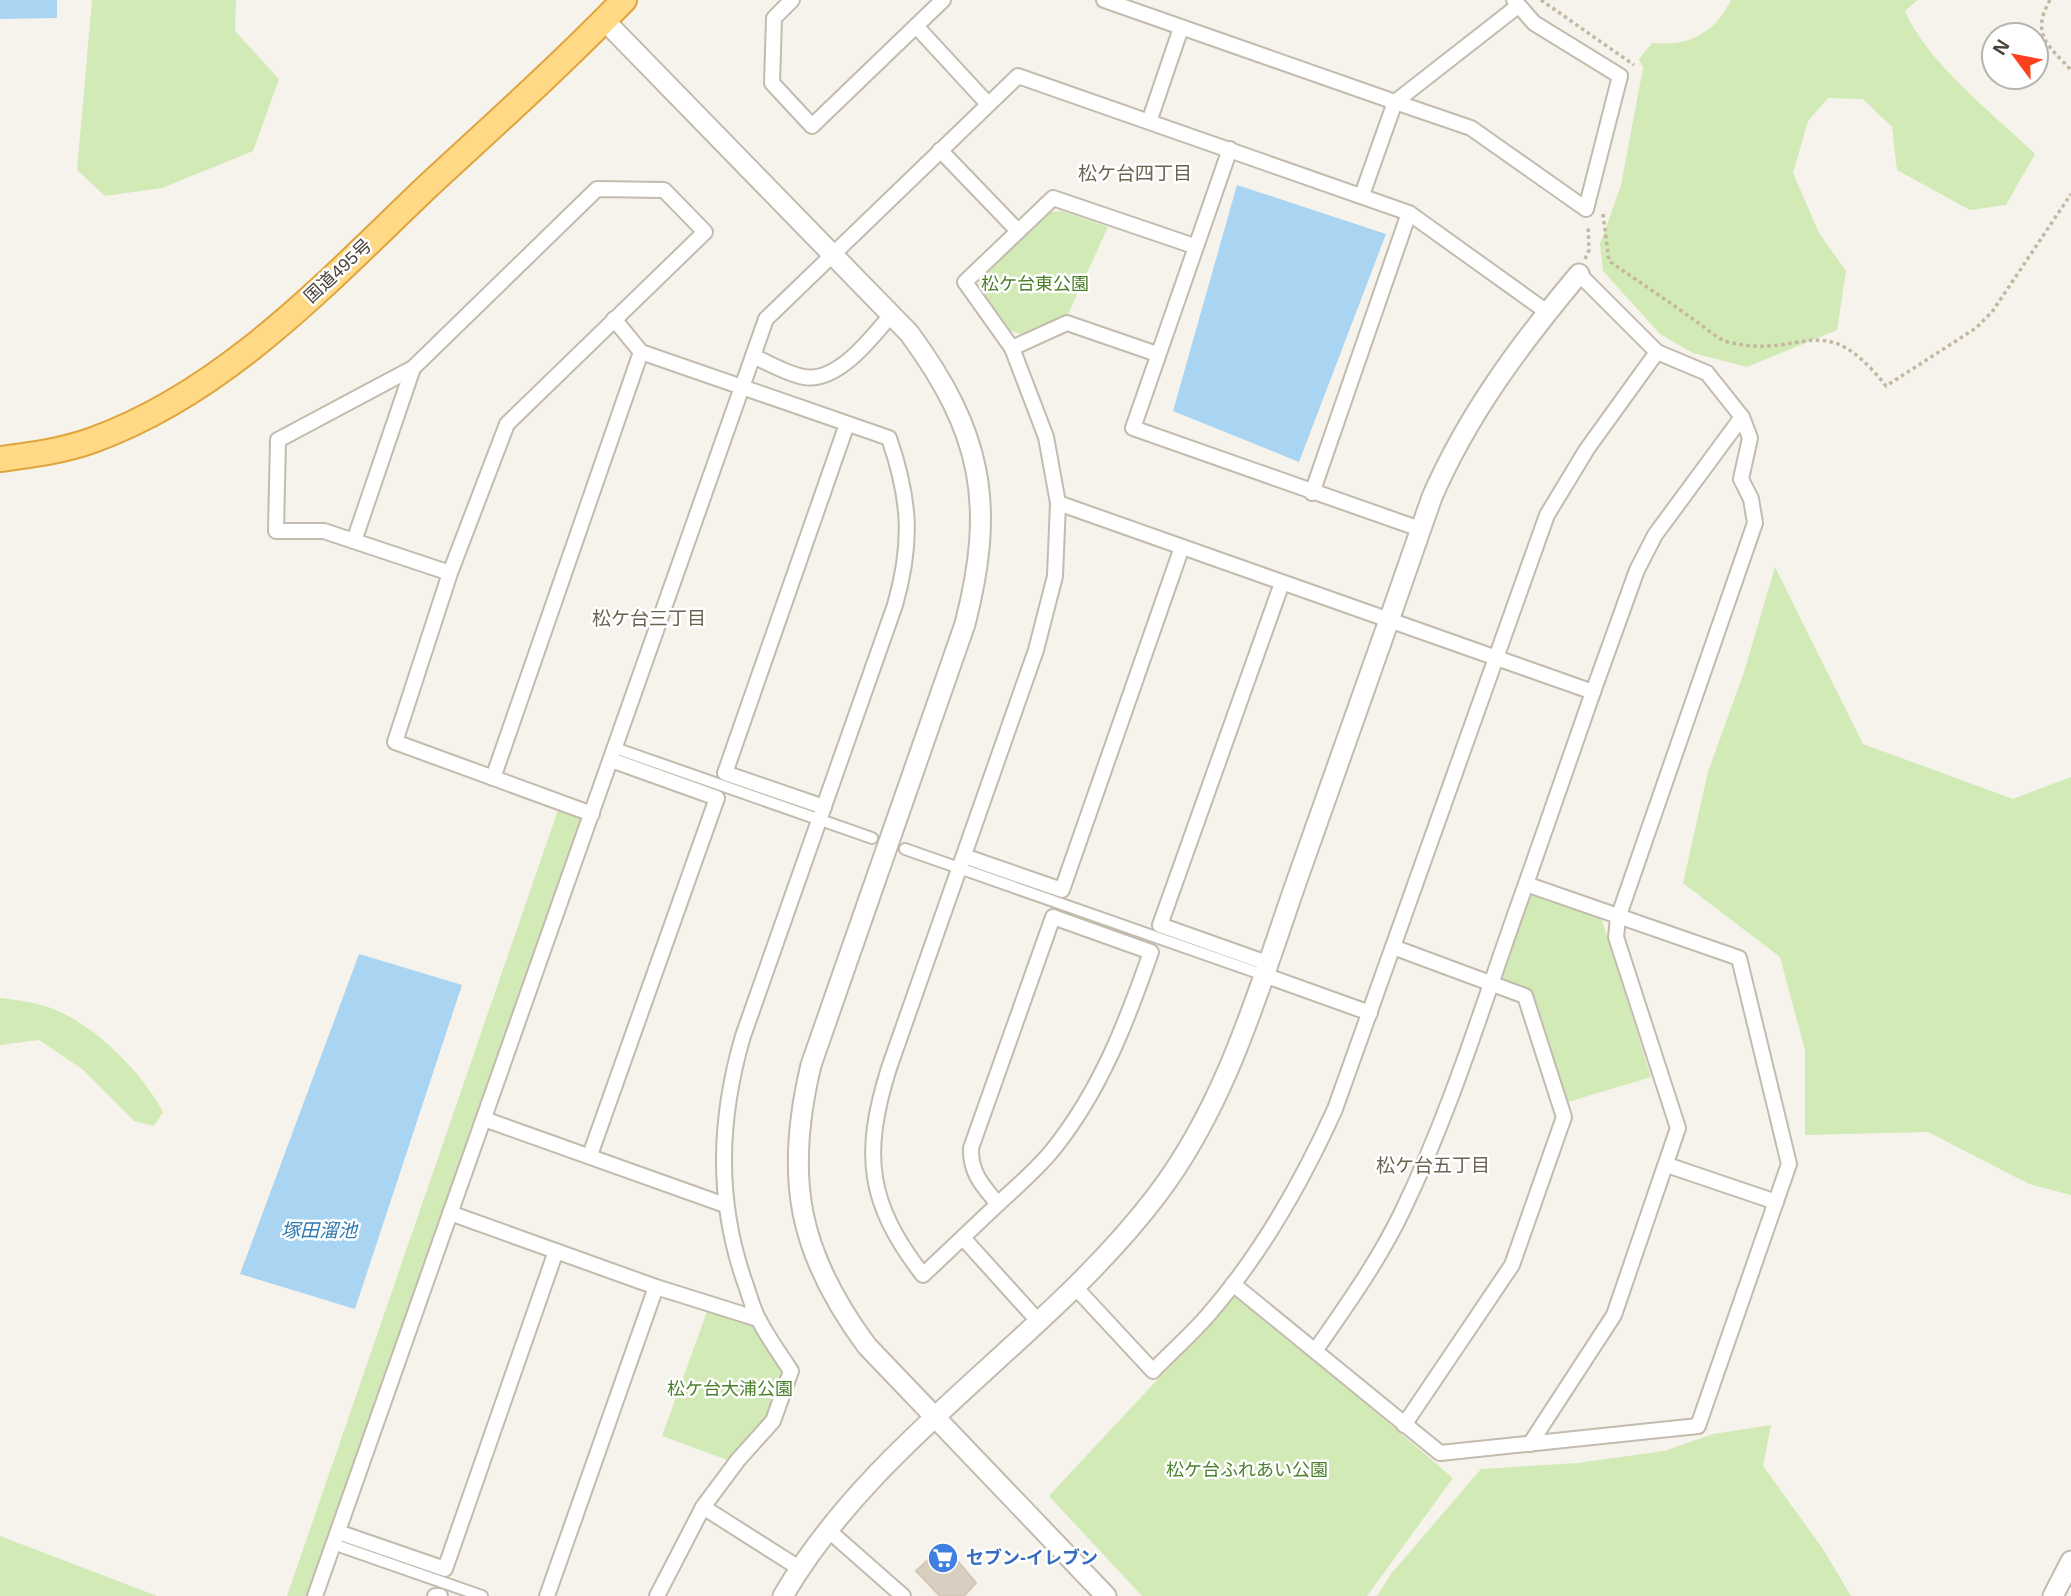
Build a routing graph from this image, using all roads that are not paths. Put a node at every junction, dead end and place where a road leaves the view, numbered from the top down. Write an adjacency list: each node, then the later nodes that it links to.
1 (624, 0): 7 (highway, 国道495号)
2 (792, 0): 8 (street)
3 (943, 0): 8 (street)
4 (1104, 0): 6 (street)
5 (1516, 3): 10 (street); 10 (street)
6 (1137, 5): 9 (street)
7 (604, 20): 19 (street); 33 (highway, 国道495号)
8 (916, 26): 11 (street)
9 (1181, 28): 10 (street); 12 (street)
10 (1395, 102): 15 (street)
11 (987, 103): 12 (street); 14 (street)
12 (1150, 119): 13 (street)
13 (1230, 149): 15 (street); 18 (street)
14 (940, 150): 17 (street); 19 (street)
15 (1362, 195): 16 (street)
16 (1409, 213): 21 (street); 34 (street)
17 (1018, 231): 18 (street); 24 (street)
18 (1194, 247): 27 (street)
19 (832, 254): 22 (street); 28 (street)
20 (1579, 274): 21 (street); 26 (street)
21 (1547, 312): 36 (street)
22 (891, 315): 28 (street); 72 (street)
23 (614, 319): 25 (street); 29 (street); 39 (street)
24 (1012, 348): 27 (street); 35 (street)
25 (642, 352): 30 (street); 45 (street)
26 (1657, 352): 31 (street); 42 (street)
27 (1157, 354): 34 (street)
28 (753, 356): 30 (street)
29 (412, 368): 37 (street); 37 (street)
30 (742, 387): 32 (street); 44 (street)
31 (1742, 416): 43 (street); 52 (street)
32 (848, 424): 46 (street); 46 (street)
33 (0, 459)
34 (1312, 493): 36 (street)
35 (1058, 503): 38 (street); 50 (street)
36 (1420, 529): 41 (street)
37 (354, 541): 39 (street)
38 (1182, 547): 40 (street); 50 (street)
39 (450, 573): 45 (street)
40 (1282, 583): 41 (street); 54 (street)
41 (1388, 620): 42 (street); 54 (street)
42 (1495, 657): 43 (street); 53 (street)
43 (1593, 692): 51 (street)
44 (613, 754): 46 (street); 47 (street); 58 (street)
45 (493, 778): 47 (street)
46 (821, 813): 48 (street); 62 (street)
47 (592, 814): 57 (street)
48 (872, 838)
49 (905, 849): 50 (street)
50 (962, 863): 54 (street); 64 (street)
51 (1526, 884): 52 (street); 55 (street)
52 (1618, 918): 59 (street); 60 (street)
53 (1393, 947): 55 (street); 56 (street)
54 (1266, 969): 56 (street); 68 (street)
55 (1491, 982): 71 (street); 73 (street)
56 (1370, 1013): 66 (street)
57 (484, 1119): 58 (street); 63 (street)
58 (590, 1155): 62 (street)
59 (1667, 1165): 60 (street); 74 (street)
60 (1776, 1202): 74 (street)
61 (998, 1204): 61 (street); 64 (street)
62 (725, 1205): 69 (street)
63 (450, 1213): 65 (street); 77 (street)
64 (964, 1239): 70 (street)
65 (555, 1251): 67 (street); 77 (street)
66 (1233, 1284): 68 (street); 71 (street)
67 (656, 1287): 69 (street); 83 (street)
68 (1075, 1287): 70 (street)
69 (758, 1319): 75 (street)
70 (1039, 1322): 72 (street)
71 (1315, 1351): 73 (street)
72 (936, 1419): 76 (street); 87 (street)
73 (1405, 1426): 74 (street)
74 (1530, 1444)
75 (703, 1507): 79 (street); 84 (street)
76 (828, 1530): 79 (street); 86 (street)
77 (335, 1538): 81 (street); 82 (street)
78 (2071, 1561): 80 (street)
79 (799, 1569): 85 (street)
80 (2055, 1595)
81 (315, 1596)
82 (482, 1596)
83 (547, 1596)
84 (657, 1596)
85 (783, 1596)
86 (903, 1596)
87 (1106, 1596)

